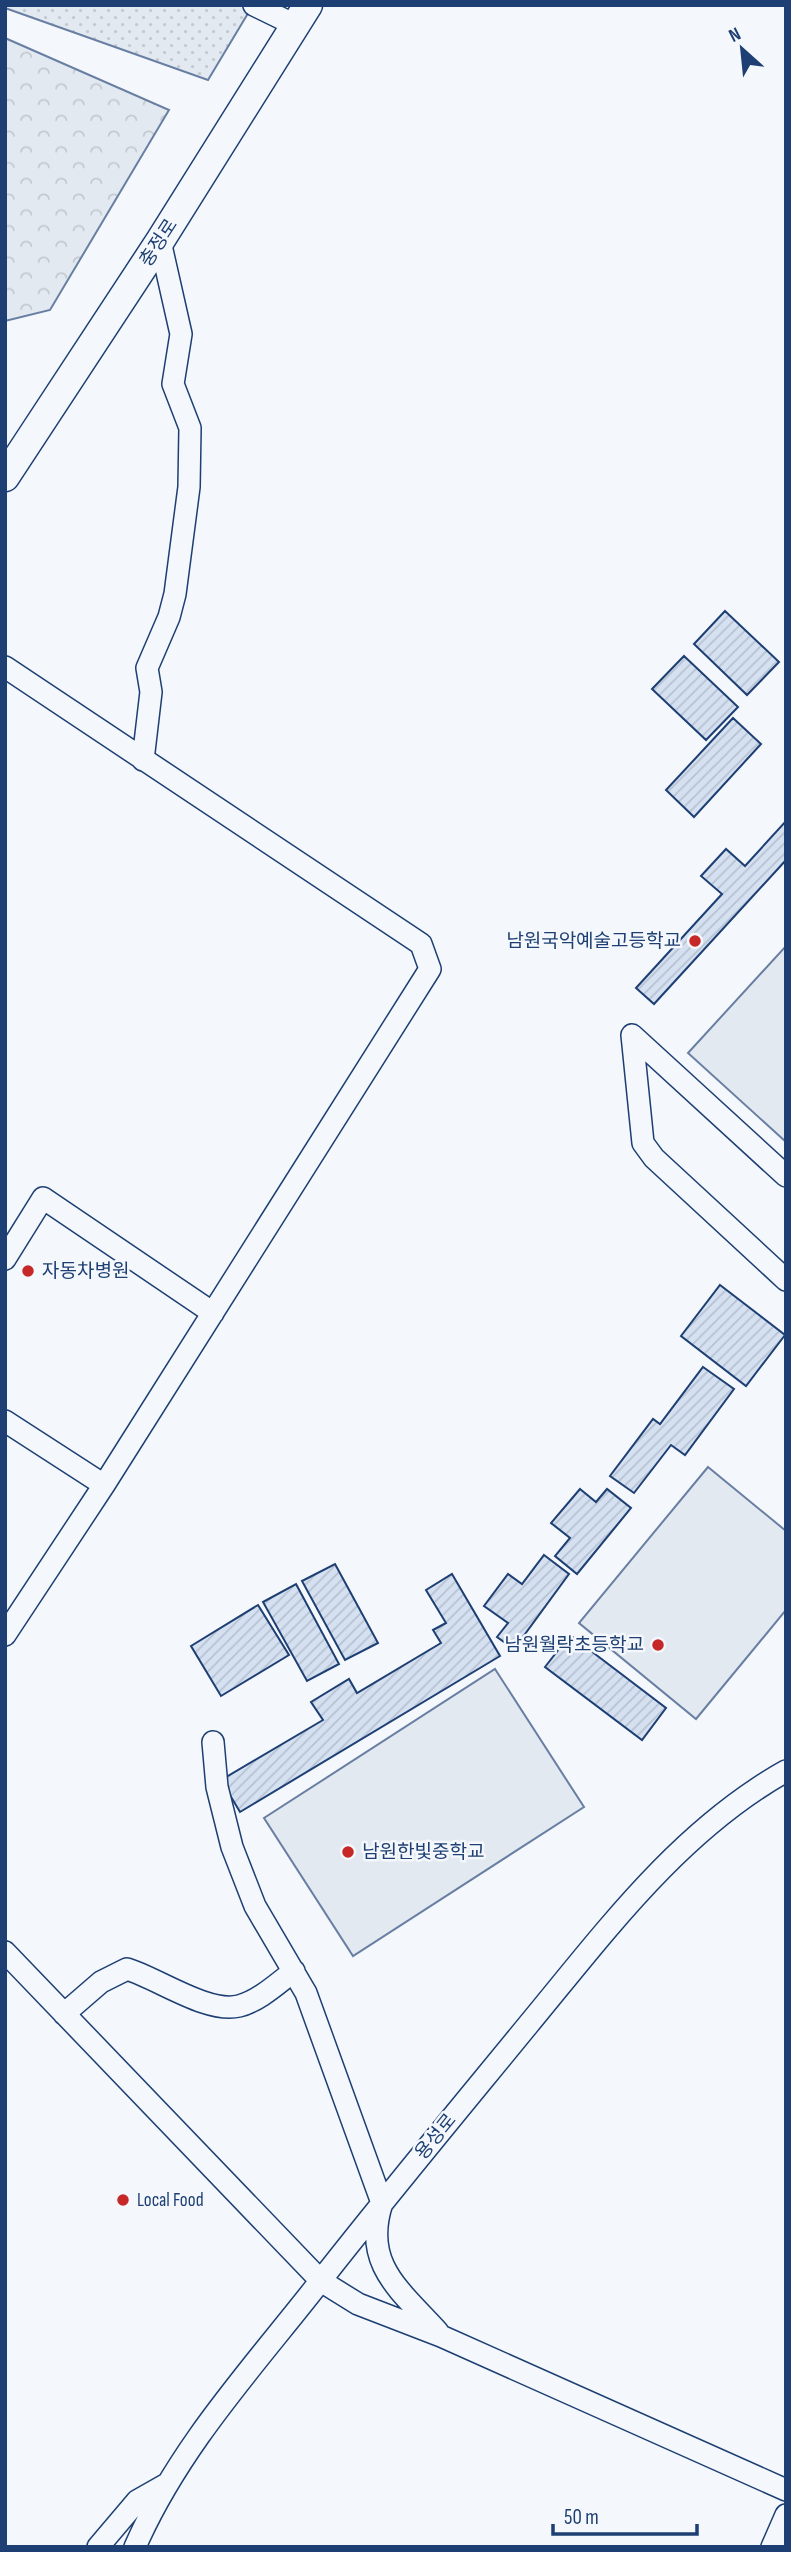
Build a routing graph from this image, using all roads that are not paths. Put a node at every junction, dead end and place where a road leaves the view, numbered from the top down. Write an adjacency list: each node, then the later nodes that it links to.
1 (254, 5): 2 (street)
2 (302, 15): 3 (main road, 충정로)
3 (160, 241): 4 (main road, 충정로); 6 (street)
4 (5, 477)
5 (5, 667): 6 (street)
6 (143, 760): 10 (street)
7 (786, 1176): 9 (street)
8 (5, 1259): 10 (street)
9 (786, 1280)
10 (212, 1313): 12 (street)
11 (5, 1421): 12 (street)
12 (104, 1485): 13 (street)
13 (5, 1635)
14 (213, 1742): 17 (street)
15 (786, 1771): 19 (street, 용성로)
16 (5, 1952): 18 (street)
17 (294, 1971): 18 (street); 19 (street)
18 (64, 2014): 20 (street)
19 (382, 2203): 20 (street, 용성로); 21 (street)
20 (321, 2281): 21 (street); 22 (street, 용성로)
21 (441, 2336): 23 (street)
22 (167, 2484): 25 (street); 26 (street, 용성로)
23 (786, 2490)
24 (786, 2515): 27 (street)
25 (98, 2547)
26 (135, 2547)
27 (772, 2547)

